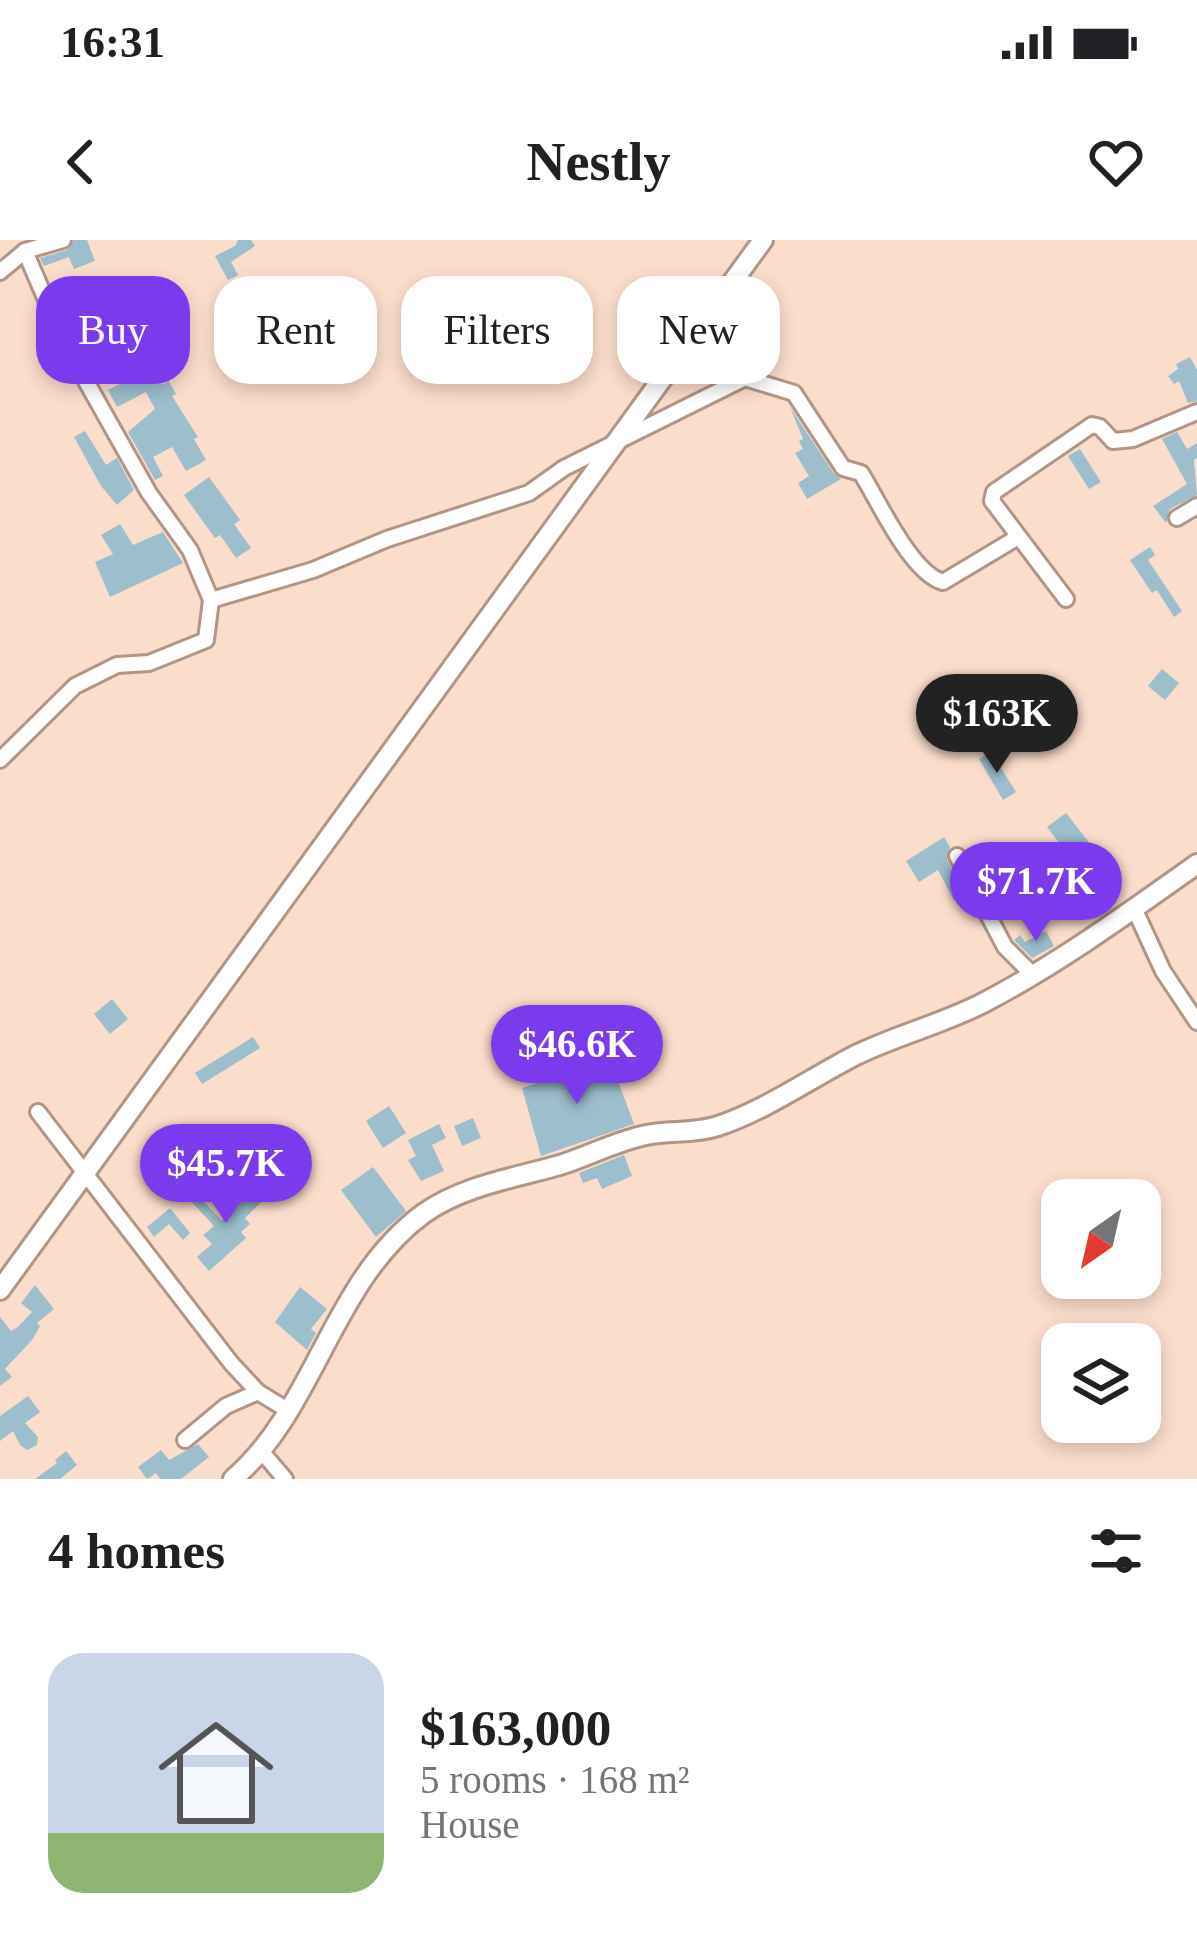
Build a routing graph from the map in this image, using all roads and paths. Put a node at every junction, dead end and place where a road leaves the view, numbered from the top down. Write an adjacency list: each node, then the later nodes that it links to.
1 (63, 240): 3 (street)
2 (763, 240): 6 (street)
3 (25, 251): 4 (street); 11 (street)
4 (0, 272)
5 (1197, 412): 9 (street)
6 (615, 443): 9 (street); 11 (street); 19 (street)
7 (1197, 506): 8 (street)
8 (1178, 518)
9 (1018, 537): 10 (street)
10 (1066, 598)
11 (211, 600): 12 (street)
12 (0, 760)
13 (957, 856): 16 (street)
14 (1197, 864): 15 (street)
15 (1134, 908): 16 (street); 17 (street)
16 (1033, 975): 23 (street)
17 (1197, 1022)
18 (38, 1112): 19 (street)
19 (83, 1169): 20 (street); 21 (street); 22 (street)
20 (0, 1277)
21 (0, 1290)
22 (258, 1392): 23 (street); 24 (street)
23 (289, 1411): 25 (street)
24 (185, 1440)
25 (262, 1452): 26 (street); 27 (street)
26 (233, 1479)
27 (284, 1479)

